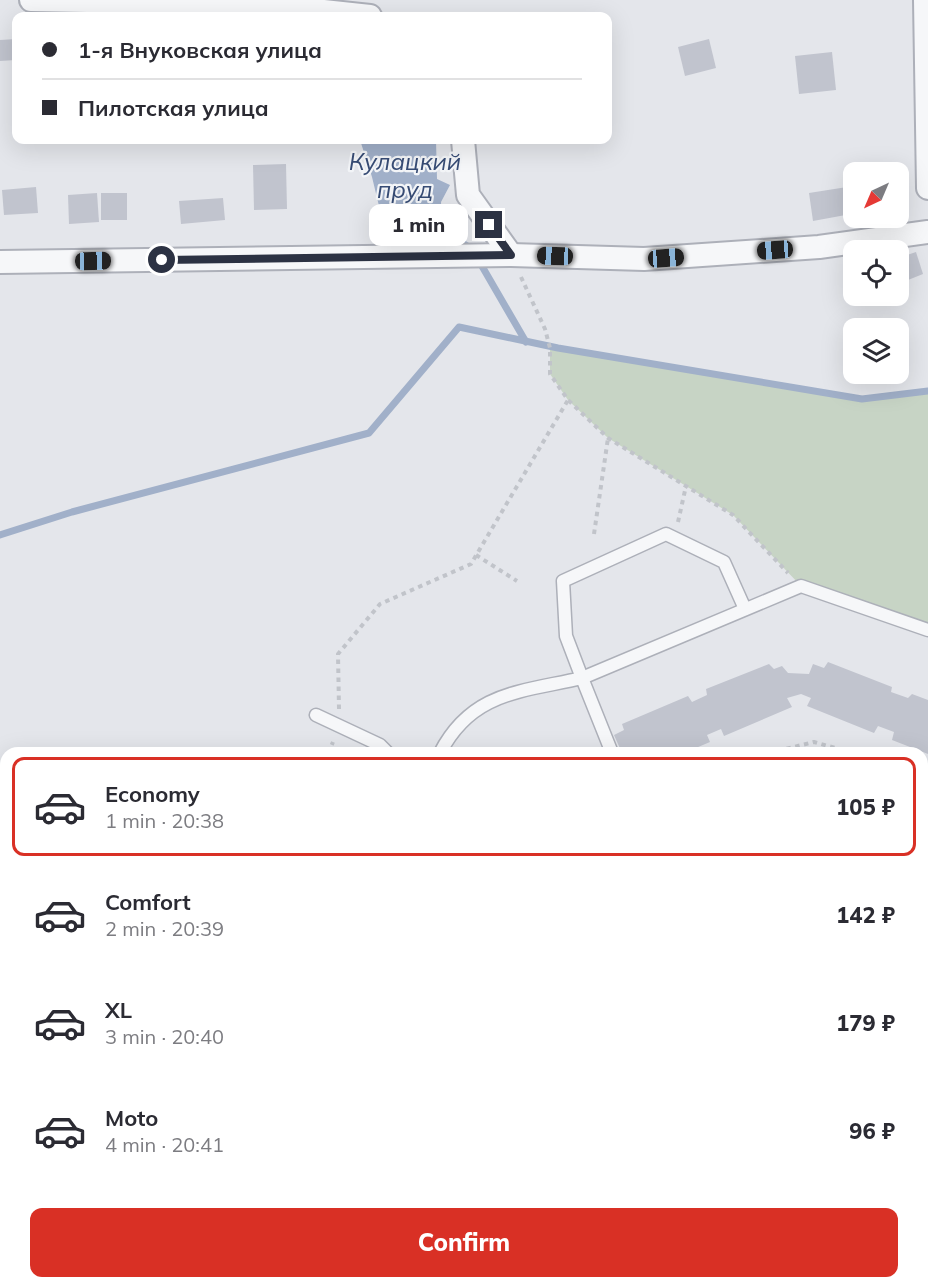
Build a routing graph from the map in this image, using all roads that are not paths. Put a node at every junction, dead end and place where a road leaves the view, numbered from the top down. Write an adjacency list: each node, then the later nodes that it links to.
1 (31, 0): 3 (street)
2 (925, 0): 5 (street)
3 (333, 12)
4 (464, 144): 7 (street)
5 (928, 188)
6 (928, 232): 7 (street)
7 (511, 255): 8 (street)
8 (0, 262)
9 (745, 609): 10 (lane); 11 (lane); 11 (lane)
10 (928, 630)
11 (582, 678): 14 (lane); 15 (lane)
12 (316, 715): 13 (lane)
13 (382, 747)
14 (445, 747)
15 (610, 747)

